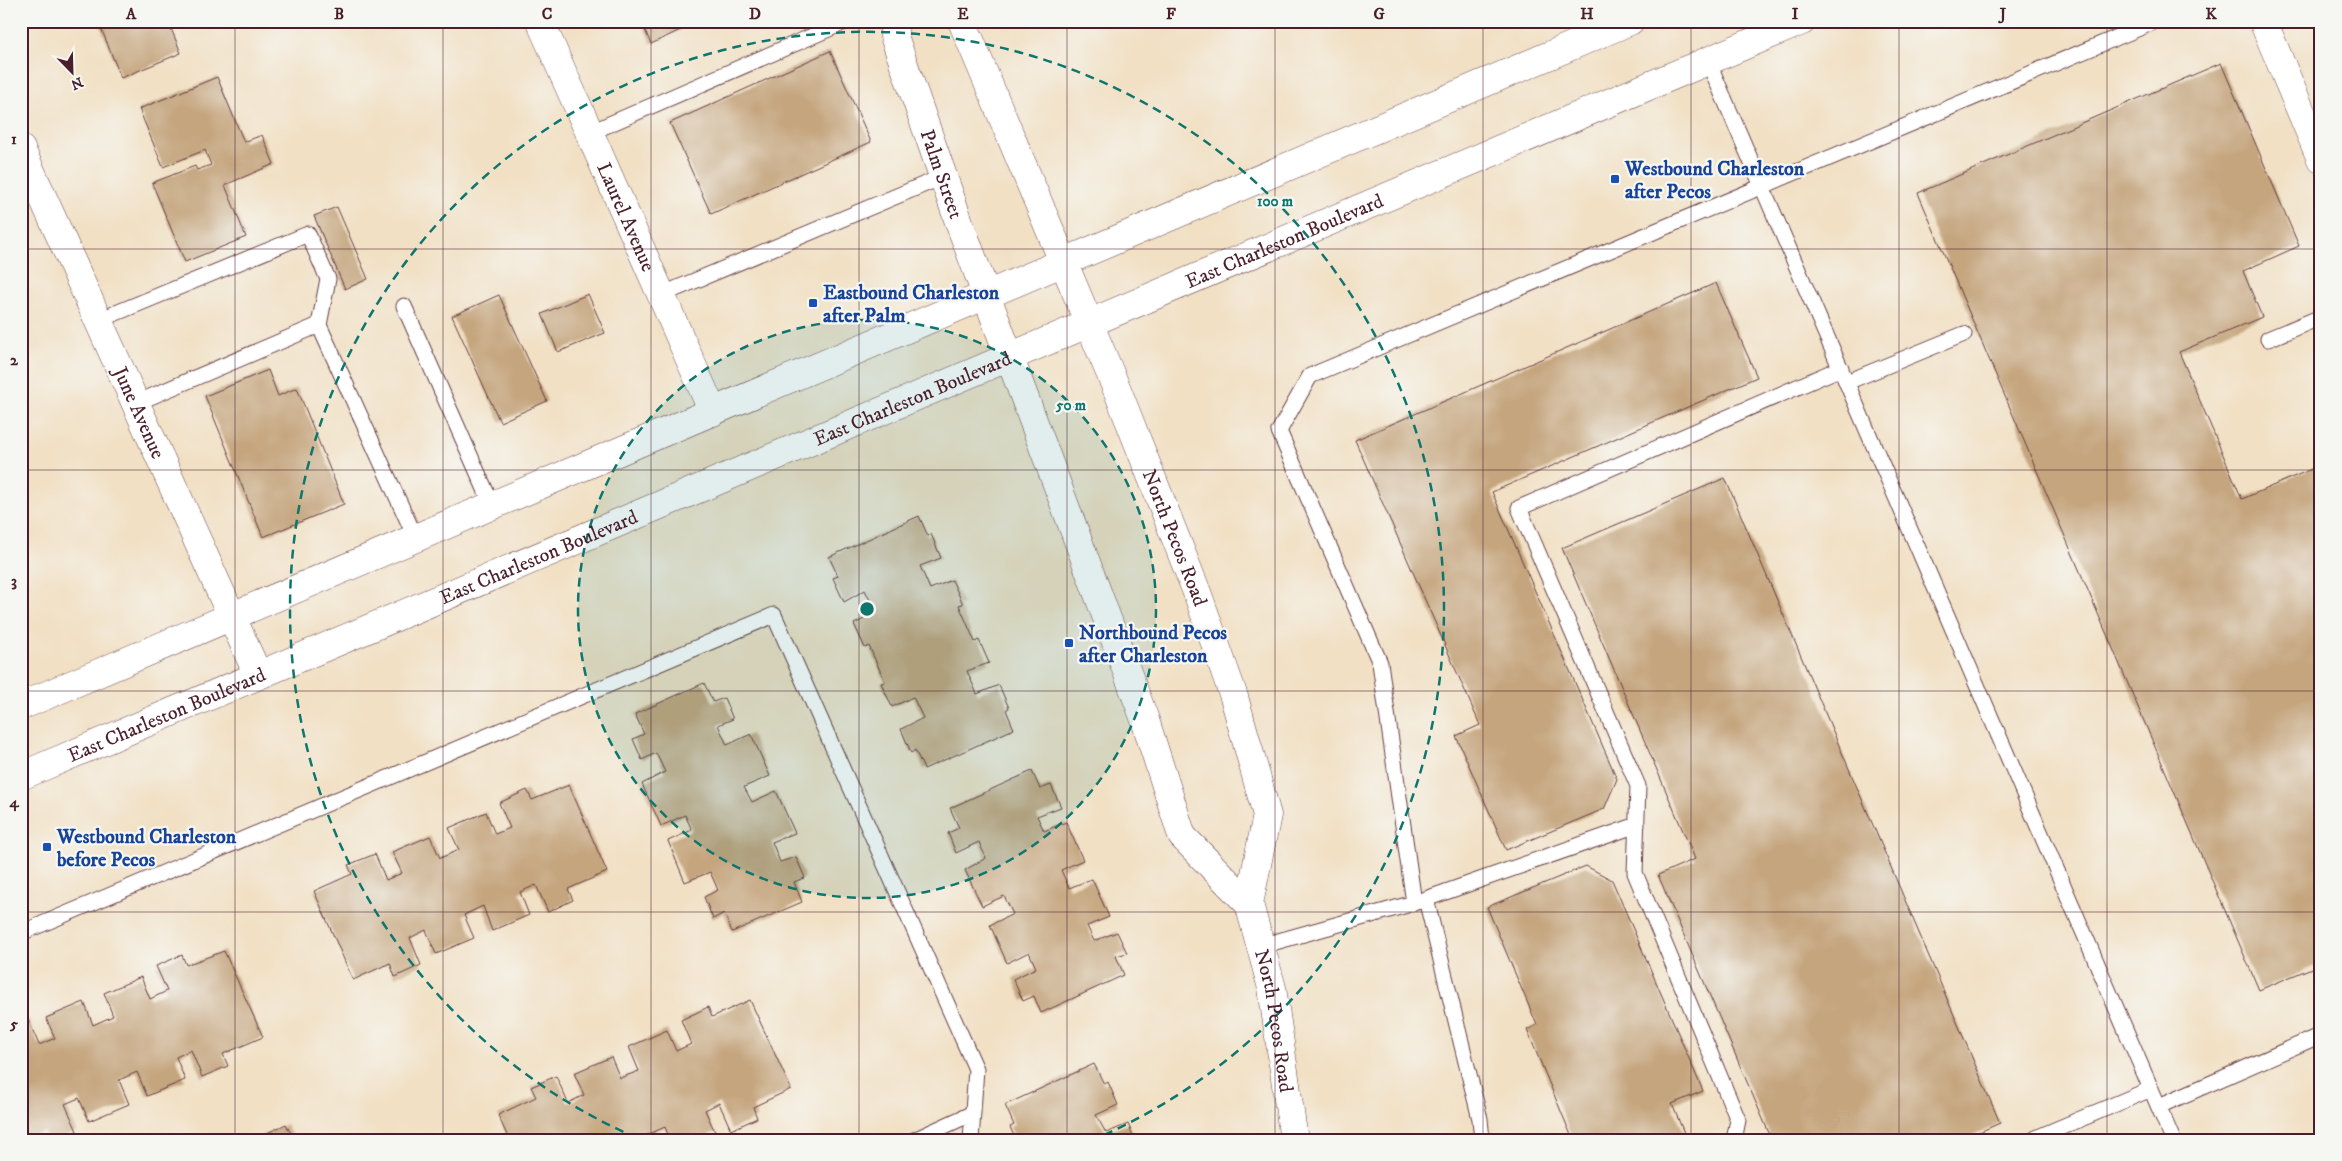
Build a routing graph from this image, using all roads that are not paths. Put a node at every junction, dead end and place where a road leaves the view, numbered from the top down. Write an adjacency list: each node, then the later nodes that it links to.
1 (540, 21): 10 (main road, Laurel Avenue)
2 (847, 21): 10 (lane)
3 (894, 21): 13 (main road, Palm Street)
4 (962, 21): 15 (main road)
5 (1630, 21): 15 (main road)
6 (1802, 21): 9 (main road, East Charleston Boulevard)
7 (2156, 21): 14 (lane)
8 (2263, 21): 12 (main road)
9 (1708, 61): 14 (lane); 21 (main road, East Charleston Boulevard)
10 (589, 133): 16 (main road, Laurel Avenue)
11 (21, 149): 20 (main road, June Avenue)
12 (2321, 159)
13 (942, 177): 16 (lane); 17 (main road, Palm Street)
14 (1762, 186): 27 (lane); 37 (lane)
15 (1064, 262): 17 (main road); 21 (main road, North Pecos Road)
16 (661, 295): 29 (main road, Laurel Avenue)
17 (986, 295): 23 (main road, Palm Street); 29 (main road)
18 (404, 306): 30 (lane)
19 (2321, 317): 25 (lane)
20 (99, 320): 22 (lane); 28 (main road, June Avenue)
21 (1090, 323): 26 (main road, East Charleston Boulevard); 38 (main road, North Pecos Road)
22 (319, 325): 28 (lane); 31 (lane)
23 (998, 326): 26 (main road, North Pecos Road)
24 (1964, 334): 27 (lane)
25 (2268, 340)
26 (1010, 357): 33 (main road, East Charleston Boulevard); 38 (main road, North Pecos Road)
27 (1844, 375): 36 (lane); 42 (lane)
28 (136, 403): 32 (main road, June Avenue)
29 (713, 412): 30 (main road)
30 (492, 506): 31 (main road)
31 (416, 539): 32 (main road)
32 (232, 616): 33 (main road, June Avenue); 34 (main road)
33 (258, 675): 35 (main road, East Charleston Boulevard)
34 (21, 706)
35 (21, 776)
36 (1637, 825): 37 (lane); 50 (lane)
37 (1420, 901): 40 (lane); 49 (lane)
38 (1249, 904): 40 (main road, North Pecos Road)
39 (21, 933): 44 (lane)
40 (1261, 946): 48 (main road, North Pecos Road)
41 (2321, 1035): 43 (lane)
42 (2151, 1089): 43 (lane); 45 (lane)
43 (2158, 1106): 51 (lane)
44 (973, 1113): 46 (lane); 47 (lane)
45 (2036, 1138)
46 (914, 1140)
47 (971, 1140)
48 (1294, 1140)
49 (1482, 1140)
50 (1734, 1140)
51 (2173, 1140)

